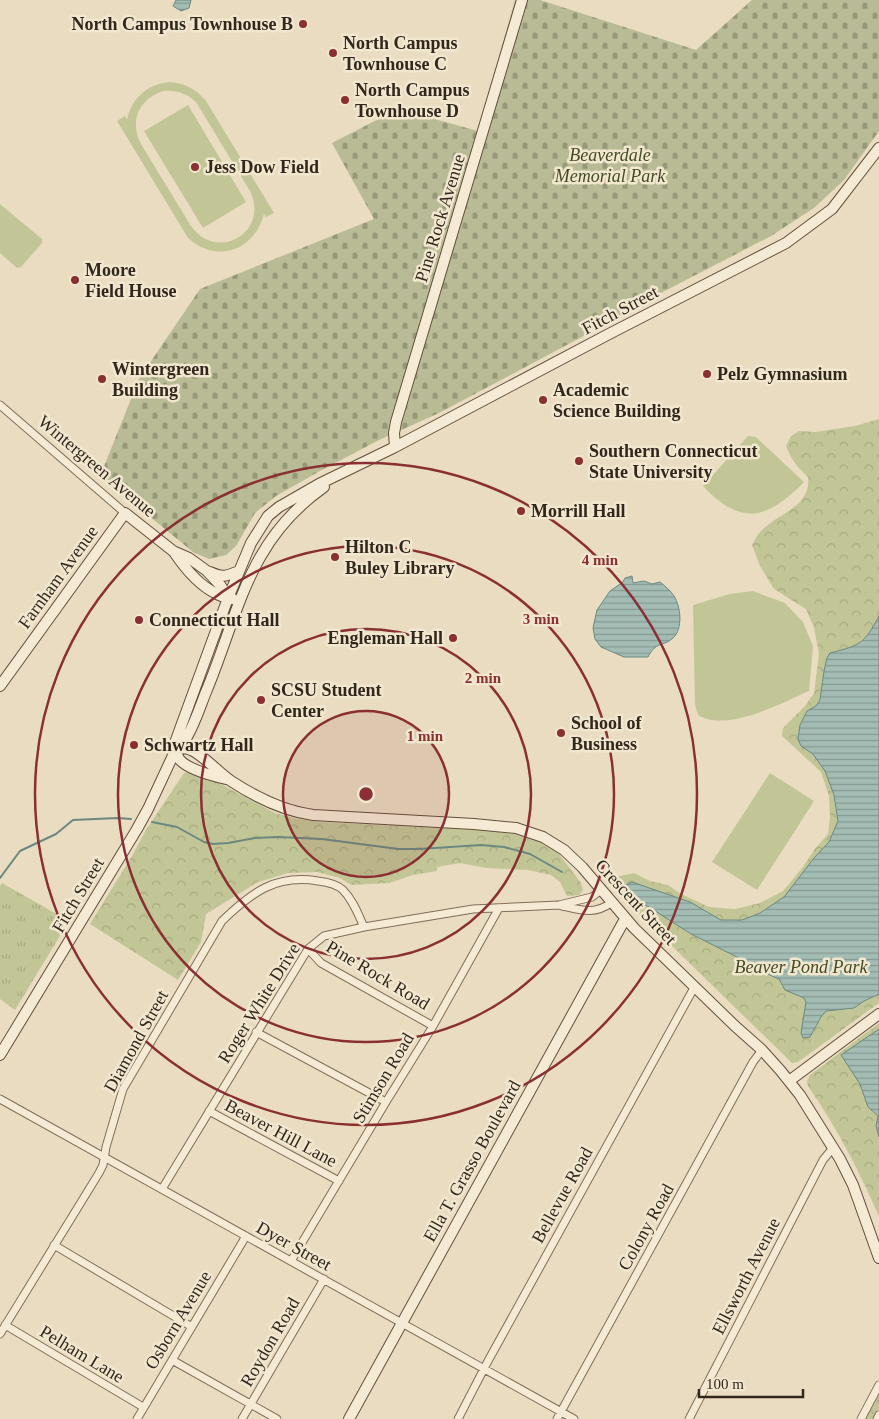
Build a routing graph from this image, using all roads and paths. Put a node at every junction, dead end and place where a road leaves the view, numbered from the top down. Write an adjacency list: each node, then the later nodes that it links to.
1 (522, 0): 4 (main road, Pine Rock Avenue)
2 (879, 148): 4 (main road, Fitch Street)
3 (0, 405): 6 (street, Wintergreen Avenue)
4 (395, 447): 5 (main road, Fitch Street)
5 (351, 468): 8 (main road, Fitch Street); 11 (main road, Fitch Street)
6 (124, 513): 7 (main road, Wintergreen Avenue); 12 (main road, Farnham Avenue)
7 (173, 551): 9 (main road, Wintergreen Avenue); 10 (main road, Wintergreen Avenue)
8 (239, 570): 9 (main road); 10 (main road, Fitch Street)
9 (207, 571): 10 (main road, Wintergreen Avenue)
10 (228, 598): 11 (main road, Wintergreen Avenue); 13 (main road, Fitch Street)
11 (239, 602): 13 (main road, Fitch Street)
12 (0, 686)
13 (176, 749): 14 (main road, Crescent Street); 14 (main road, Crescent Street); 27 (main road, Fitch Street)
14 (229, 780): 15 (main road, Crescent Street)
15 (601, 890): 16 (main road, Crescent Street); 17 (street, Roger White Drive)
16 (611, 903): 17 (street, Roger White Drive); 19 (main road, Crescent Street)
17 (559, 905): 18 (street, Roger White Drive)
18 (499, 908): 20 (street, Roger White Drive); 24 (street, Stimson Road)
19 (625, 919): 22 (main road, Crescent Street); 41 (main road, Ella T. Grasso Boulevard)
20 (364, 926): 21 (street, Roger White Drive); 33 (street, Diamond Street)
21 (308, 948): 24 (street, Pine Rock Road); 25 (street, Roger White Drive)
22 (695, 986): 26 (main road, Crescent Street); 46 (street, Bellevue Road)
23 (879, 1014): 28 (main road)
24 (433, 1026): 30 (street, Stimson Road)
25 (256, 1032): 30 (street); 31 (street, Roger White Drive)
26 (762, 1050): 28 (main road, Crescent Street); 50 (street, Colony Road)
27 (0, 1055)
28 (789, 1081): 32 (main road, Crescent Street)
29 (0, 1099): 33 (street, Dyer Street)
30 (386, 1102): 34 (street, Stimson Road)
31 (209, 1111): 34 (street, Beaver Hill Lane); 35 (street, Roger White Drive)
32 (833, 1148): 38 (main road, Crescent Street); 59 (street, Ellsworth Avenue)
33 (104, 1157): 35 (street, Dyer Street); 37 (street, Diamond Street)
34 (339, 1180): 39 (street, Stimson Road)
35 (162, 1189): 36 (street, Dyer Street)
36 (246, 1236): 39 (street, Dyer Street); 43 (street, Osborn Avenue)
37 (54, 1245): 42 (street, Diamond Street); 43 (street)
38 (879, 1258)
39 (291, 1261): 40 (street, Dyer Street)
40 (324, 1279): 41 (street, Dyer Street); 48 (street, Roydon Road)
41 (401, 1323): 46 (street, Dyer Street); 55 (main road, Ella T. Grasso Boulevard)
42 (6, 1326): 44 (street, Diamond Street); 49 (street, Pelham Lane)
43 (192, 1327): 45 (street, Osborn Avenue)
44 (0, 1334)
45 (172, 1360): 48 (street); 49 (street, Osborn Avenue)
46 (484, 1369): 50 (street, Dyer Street); 56 (street, Bellevue Road)
47 (879, 1385): 60 (street)
48 (250, 1404): 53 (street, Roydon Road); 54 (street)
49 (144, 1407): 52 (street, Osborn Avenue)
50 (561, 1412): 57 (street, Colony Road); 58 (street, Dyer Street)
51 (879, 1415): 61 (street)
52 (136, 1419)
53 (242, 1419)
54 (278, 1419)
55 (349, 1419)
56 (458, 1419)
57 (557, 1419)
58 (574, 1419)
59 (688, 1419)
60 (861, 1419)
61 (877, 1419)

